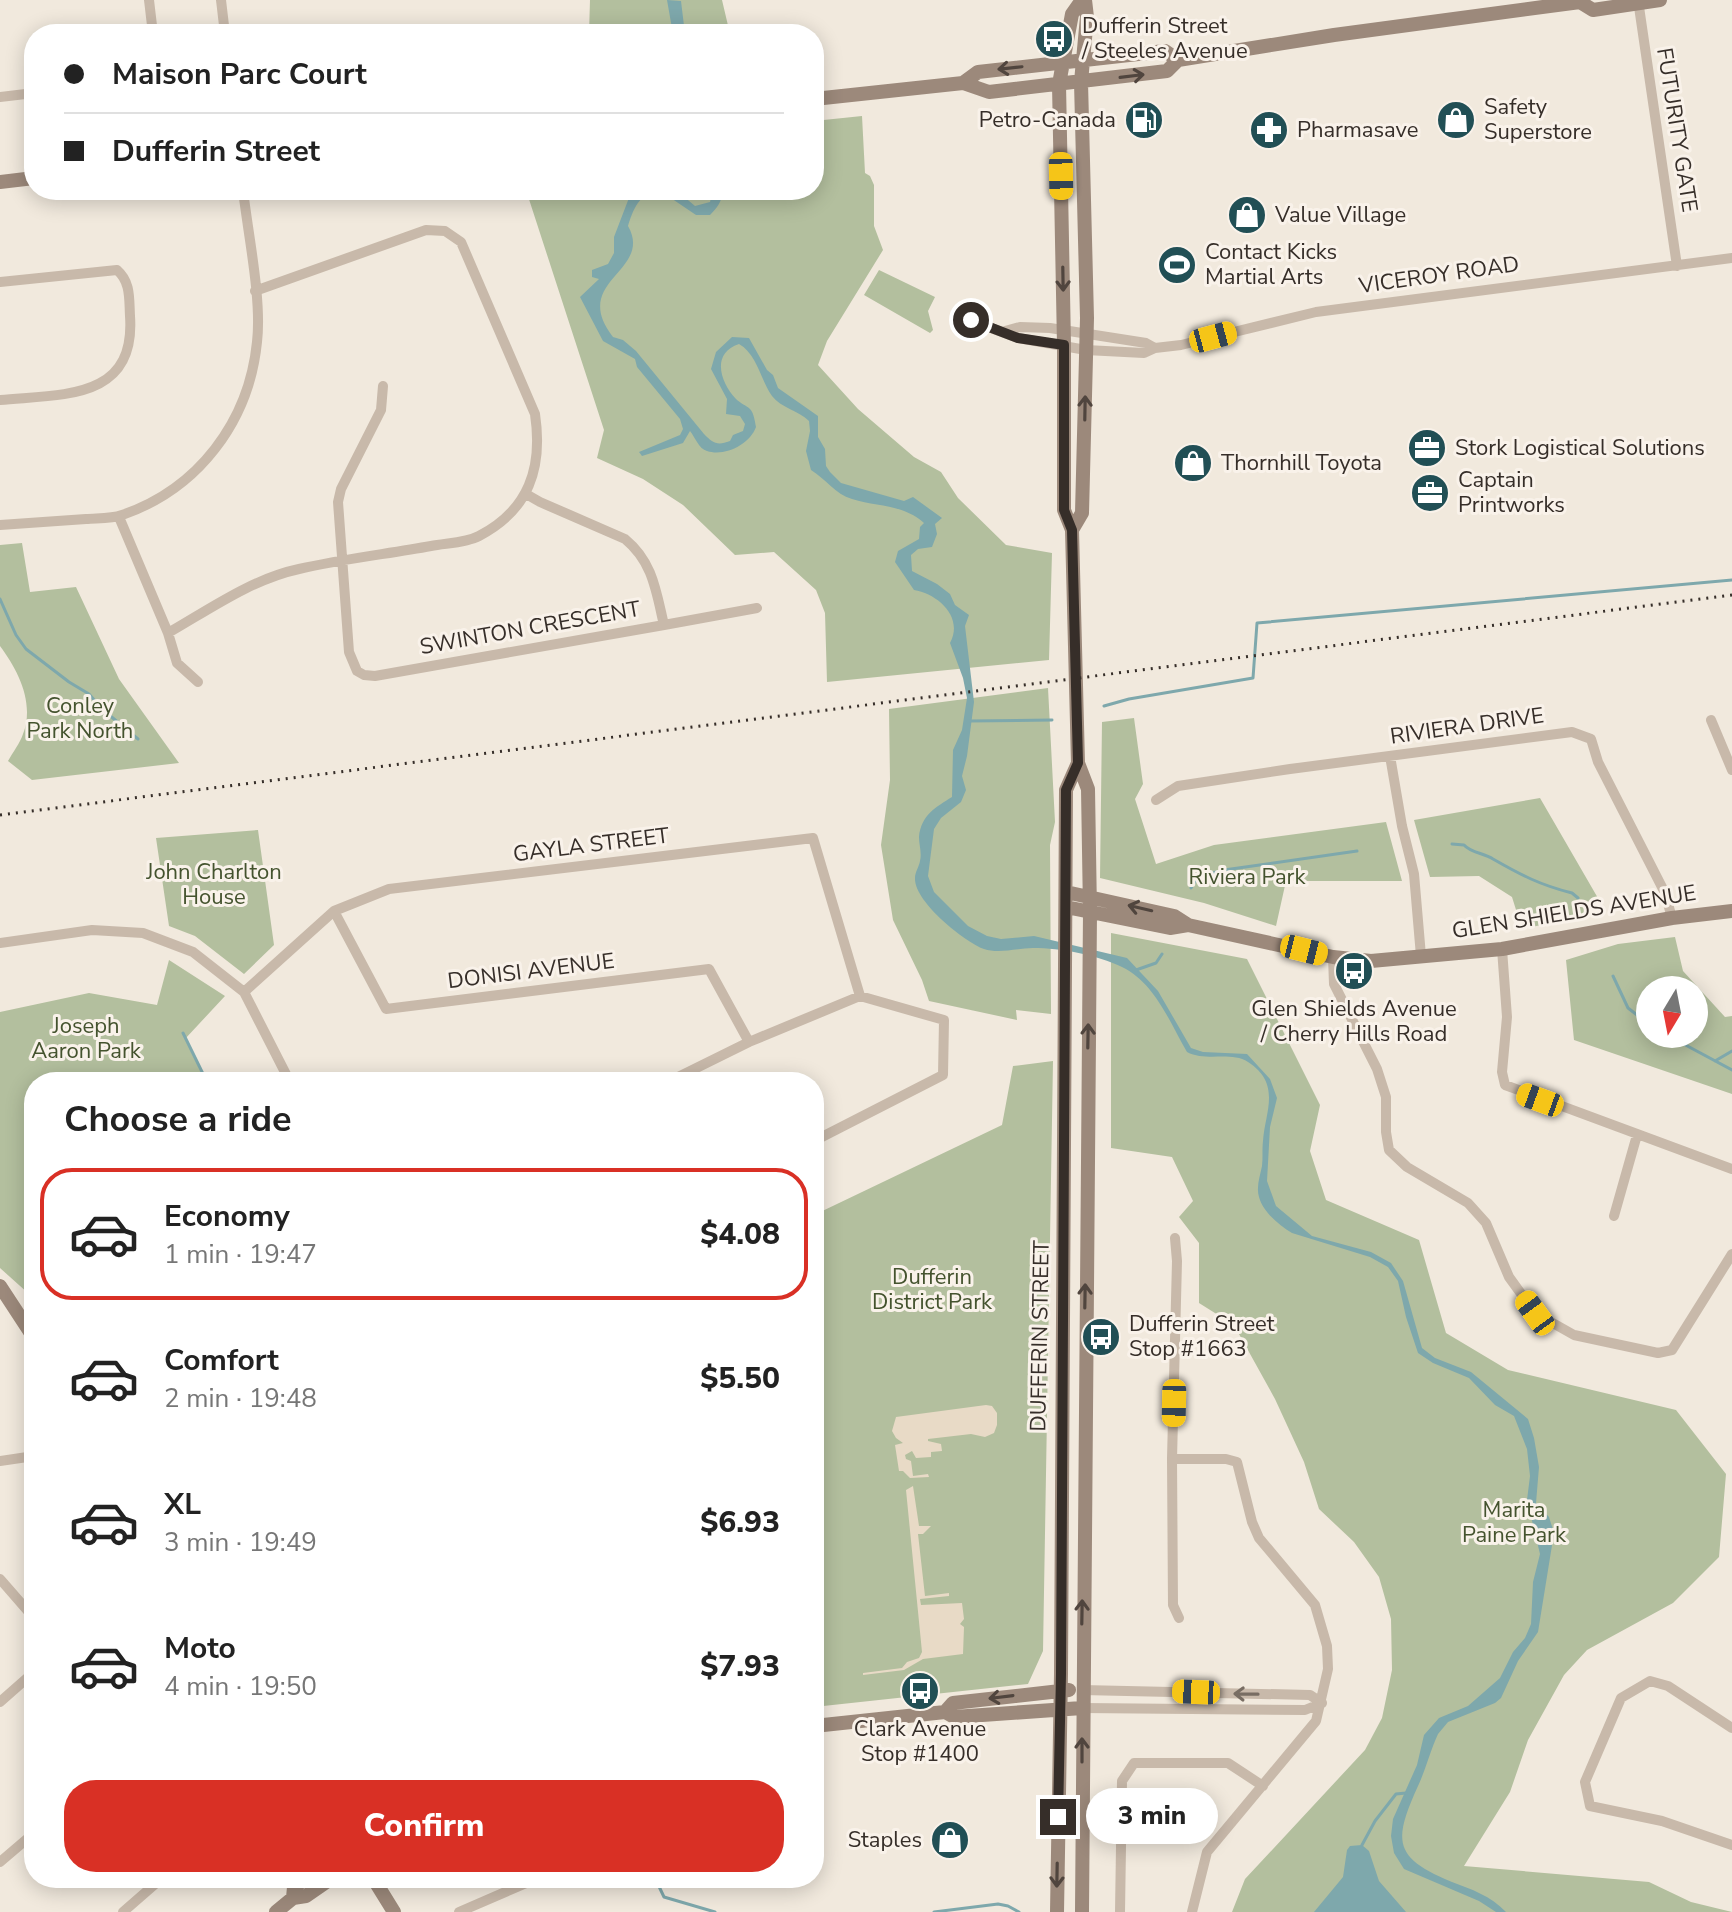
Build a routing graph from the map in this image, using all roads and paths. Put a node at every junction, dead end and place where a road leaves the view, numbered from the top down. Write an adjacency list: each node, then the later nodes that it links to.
1 (149, 0): 7 (street)
2 (221, 0): 8 (street)
3 (1083, 0): 10 (main road, DUFFERIN STREET); 11 (main road, DUFFERIN STREET)
4 (1660, 0): 6 (main road)
5 (1581, 1): 6 (main road); 9 (main road)
6 (1638, 2): 22 (street, FUTURITY GATE)
7 (152, 24)
8 (224, 24)
9 (1178, 60): 10 (main road); 12 (main road, one-way to 9)
10 (1082, 62): 11 (main road); 12 (main road, DUFFERIN STREET)
11 (1061, 63): 13 (main road, one-way to 13); 14 (main road, DUFFERIN STREET)
12 (1081, 82): 14 (main road); 27 (main road, DUFFERIN STREET)
13 (963, 83): 14 (main road); 17 (main road)
14 (1059, 84): 26 (main road, DUFFERIN STREET, one-way to 26)
15 (24, 94): 16 (street)
16 (0, 97)
17 (824, 98)
18 (24, 179): 19 (main road)
19 (0, 182)
20 (244, 200): 24 (street)
21 (1732, 258): 22 (street, VICEROY ROAD)
22 (1677, 266): 27 (street, VICEROY ROAD)
23 (0, 282): 29 (street)
24 (255, 291): 30 (street); 31 (street)
25 (959, 316): 26 (street, VICEROY ROAD)
26 (1064, 338): 27 (street, VICEROY ROAD); 33 (main road, DUFFERIN STREET)
27 (1086, 343): 33 (main road, DUFFERIN STREET, one-way to 27)
28 (383, 386): 34 (street)
29 (0, 400)
30 (526, 494): 34 (street); 36 (street, SWINTON CRESCENT)
31 (119, 517): 32 (street); 37 (street)
32 (0, 525)
33 (1072, 530): 41 (main road, DUFFERIN STREET)
34 (342, 563): 36 (street, SWINTON CRESCENT); 37 (street)
35 (757, 608): 36 (street)
36 (664, 625)
37 (168, 633): 38 (street)
38 (198, 682)
39 (1711, 720): 42 (street)
40 (1390, 756): 43 (street, RIVIERA DRIVE); 48 (street, RIVIERA DRIVE); 51 (street)
41 (1078, 763): 44 (main road, DUFFERIN STREET); 45 (main road, DUFFERIN STREET)
42 (1732, 770)
43 (1156, 800)
44 (1066, 899): 45 (main road, GLEN SHIELDS AVENUE); 73 (main road, DUFFERIN STREET)
45 (1090, 904): 52 (main road, GLEN SHIELDS AVENUE); 74 (main road, DUFFERIN STREET, one-way to 45)
46 (334, 911): 53 (street, GAYLA STREET); 54 (street, GAYLA STREET); 55 (street, DONISI AVENUE)
47 (1732, 911): 48 (main road, GLEN SHIELDS AVENUE)
48 (1672, 918): 50 (main road, GLEN SHIELDS AVENUE)
49 (0, 943): 53 (street)
50 (1502, 949): 51 (main road, GLEN SHIELDS AVENUE); 58 (street)
51 (1421, 956): 52 (main road, GLEN SHIELDS AVENUE)
52 (1333, 957): 63 (street)
53 (244, 992): 56 (street)
54 (860, 996): 55 (street); 59 (street)
55 (749, 1042): 57 (street)
56 (285, 1072)
57 (688, 1072)
58 (1637, 1135): 60 (street); 61 (street)
59 (824, 1136)
60 (1732, 1169)
61 (1614, 1216)
62 (1175, 1238): 67 (street)
63 (1732, 1254)
64 (0, 1286): 65 (main road)
65 (24, 1323)
66 (24, 1457): 68 (street)
67 (1172, 1459): 71 (street); 76 (street)
68 (0, 1461)
69 (0, 1579): 70 (street)
70 (24, 1607)
71 (1179, 1618)
72 (24, 1681): 75 (street)
73 (1060, 1690): 74 (main road); 78 (main road, DUFFERIN STREET); 79 (main road, one-way to 79)
74 (1082, 1690): 76 (street, one-way to 74); 77 (main road, DUFFERIN STREET)
75 (0, 1702)
76 (1322, 1703): 77 (street); 82 (street)
77 (1082, 1708): 78 (main road); 97 (main road, DUFFERIN STREET, one-way to 77)
78 (1059, 1709): 79 (main road); 96 (main road, DUFFERIN STREET, one-way to 96)
79 (945, 1712): 80 (main road)
80 (824, 1725)
81 (1732, 1728): 84 (street)
82 (1263, 1786): 98 (street); 99 (street)
83 (24, 1842): 85 (street)
84 (1732, 1845)
85 (0, 1862)
86 (151, 1888): 92 (street)
87 (294, 1888): 91 (main road)
88 (318, 1888): 91 (main road)
89 (379, 1888): 94 (main road)
90 (515, 1888): 95 (street)
91 (293, 1898): 93 (main road)
92 (123, 1912)
93 (276, 1912)
94 (394, 1912)
95 (459, 1912)
96 (1057, 1912)
97 (1082, 1912)
98 (1120, 1912)
99 (1192, 1912)

